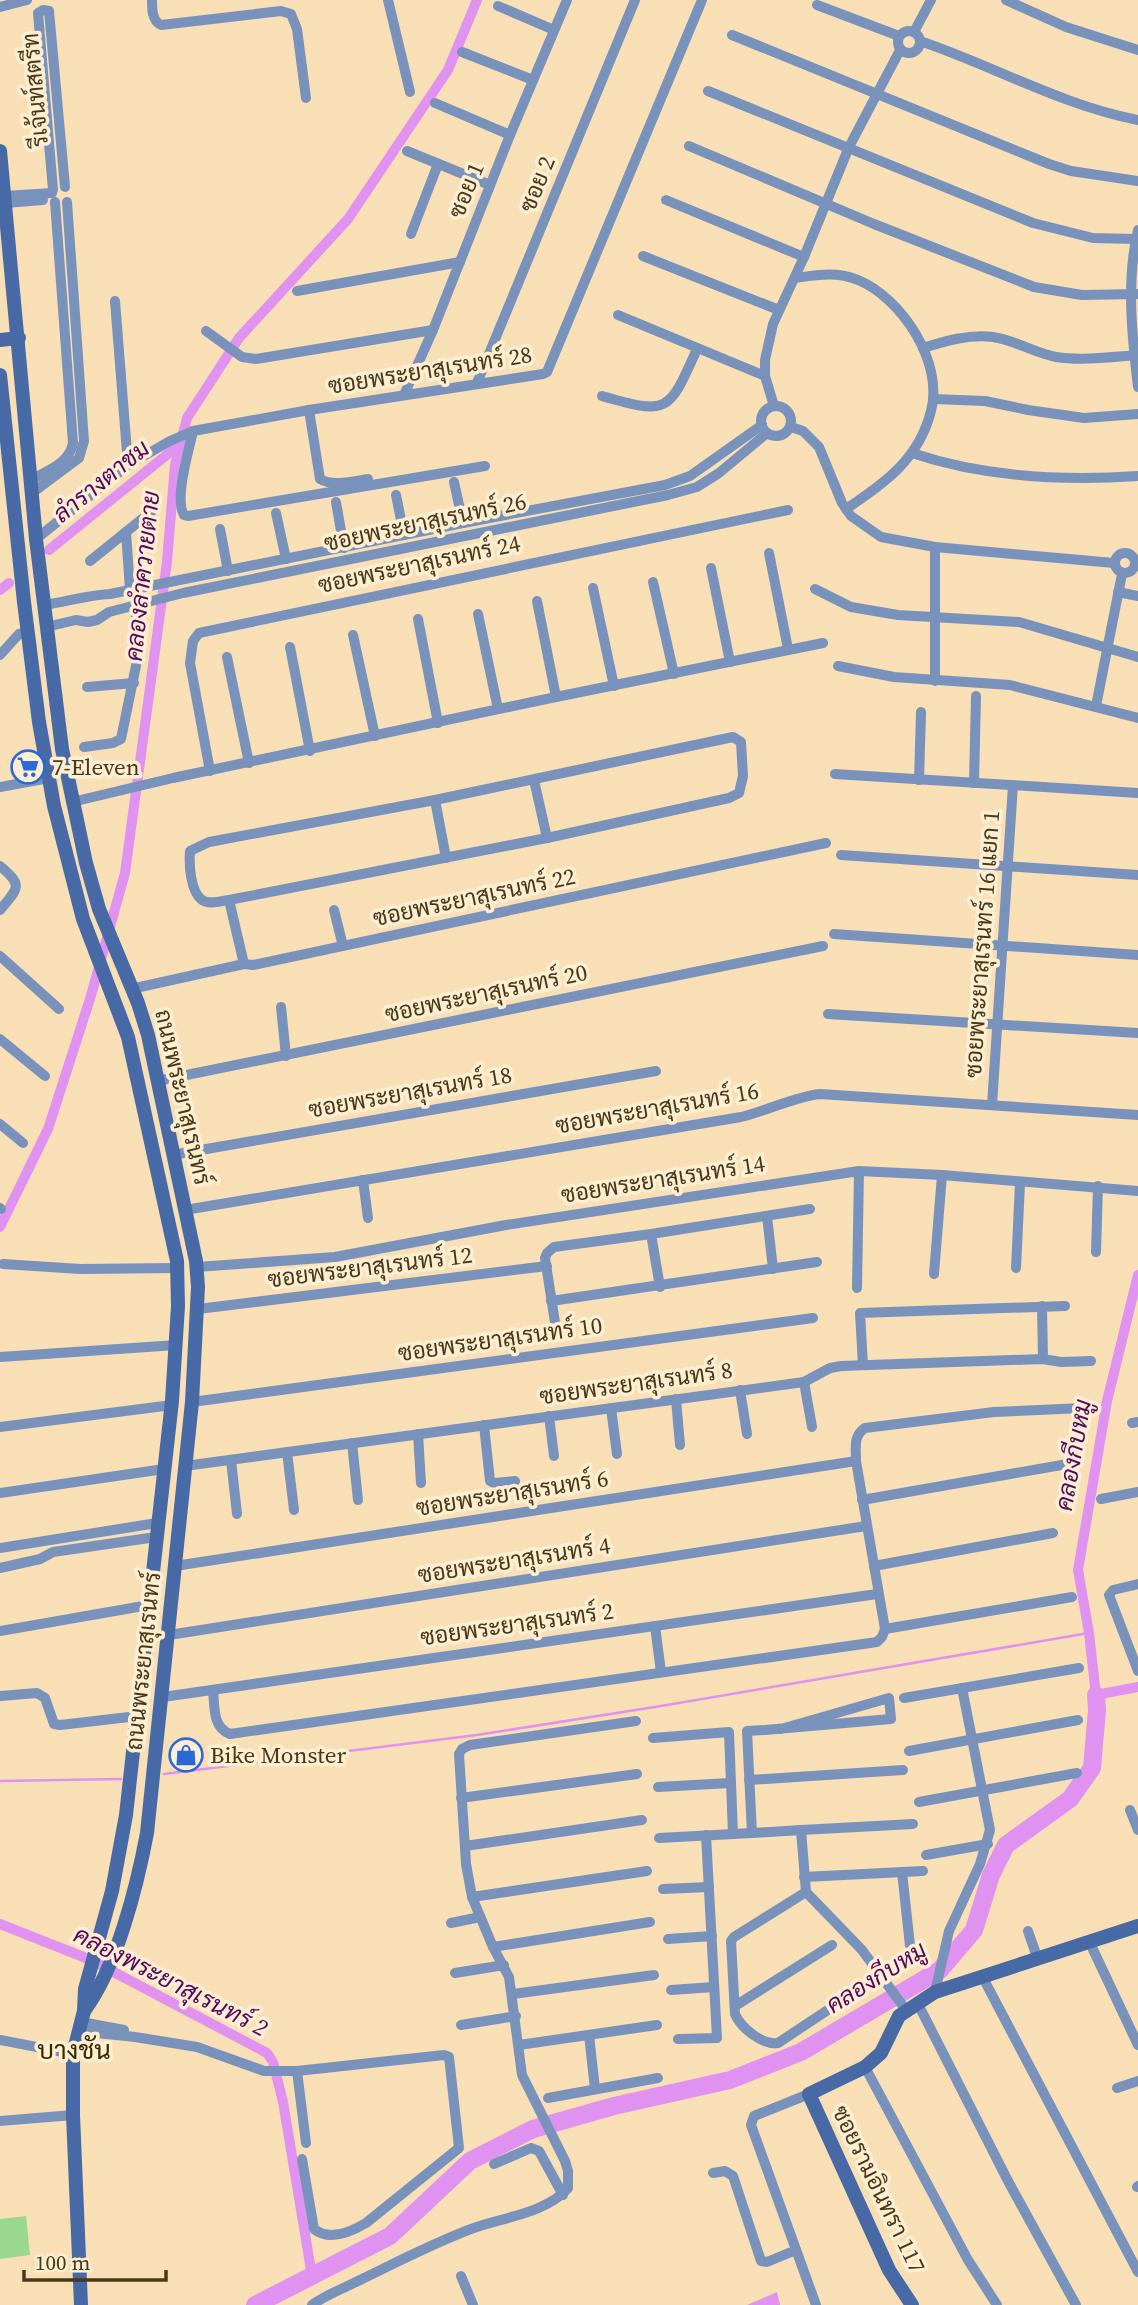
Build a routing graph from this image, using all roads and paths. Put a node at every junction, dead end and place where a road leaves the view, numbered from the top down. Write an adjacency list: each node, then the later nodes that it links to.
1 (27, 0): 12 (street)
2 (152, 0): 13 (street)
3 (272, 0): 13 (street)
4 (388, 0): 23 (street)
5 (567, 0): 14 (street, ซอย 1)
6 (635, 0): 63 (street, ซอย 2)
7 (702, 0): 63 (street, ซอยพระยาสุเรนทร์ 28)
8 (931, 0): 17 (street)
9 (1006, 0): 19 (street)
10 (817, 5): 16 (street)
11 (498, 6): 14 (street)
12 (0, 7)
13 (274, 12): 25 (street)
14 (554, 30): 21 (street, ซอย 1)
15 (732, 35): 24 (street)
16 (899, 36): 17 (street); 18 (street)
17 (917, 36): 18 (street); 27 (street)
18 (901, 50): 24 (street)
19 (1138, 50)
20 (462, 52): 21 (street)
21 (533, 80): 28 (street, ซอย 1)
22 (708, 90): 30 (street)
23 (411, 92)
24 (877, 94): 30 (street); 34 (street)
25 (306, 98)
26 (436, 103): 28 (street)
27 (1138, 120)
28 (510, 135): 35 (street, ซอย 1)
29 (689, 146): 41 (street)
30 (849, 147): 41 (street); 43 (street)
31 (0, 150): 38 (street, ถนนพระยาสุเรนทร์)
32 (407, 150): 33 (street)
33 (438, 164): 35 (street); 42 (street)
34 (1138, 181)
35 (491, 185): 46 (street, ซอย 1)
36 (65, 187): 37 (street); 37 (street, รีเจ้นท์สตรีท); 40 (street, รีเจ้นท์สตรีท)
37 (53, 196): 38 (street); 40 (street); 81 (street, รีเจ้นท์สตรีท)
38 (5, 200): 55 (street, ถนนพระยาสุเรนทร์)
39 (666, 200): 45 (street)
40 (67, 202): 81 (street, รีเจ้นท์สตรีท)
41 (827, 203): 45 (street); 49 (street)
42 (411, 234)
43 (1137, 235): 49 (street)
44 (643, 256): 51 (street)
45 (804, 257): 47 (street)
46 (460, 262): 48 (street); 53 (street, ซอย 1)
47 (794, 278): 51 (street); 57 (street)
48 (296, 291)
49 (1135, 294): 59 (street)
50 (115, 301): 76 (street)
51 (779, 310): 61 (street)
52 (618, 315): 58 (street)
53 (433, 330): 54 (street); 65 (street, ซอย 1)
54 (206, 331)
55 (19, 338): 56 (street); 81 (street, ถนนพระยาสุเรนทร์)
56 (0, 340)
57 (923, 348): 59 (street); 67 (street)
58 (697, 349): 61 (street); 66 (street)
59 (1136, 355): 64 (street)
60 (0, 375): 62 (street, ถนนพระยาสุเรนทร์)
61 (765, 376): 68 (street)
62 (0, 380): 74 (street, ถนนพระยาสุเรนทร์)
63 (477, 383): 65 (street, ซอยพระยาสุเรนทร์ 28)
64 (1138, 387)
65 (404, 396): 69 (street, ซอยพระยาสุเรนทร์ 28)
66 (601, 396)
67 (934, 399): 70 (street); 75 (street)
68 (774, 406): 71 (street); 72 (street, ซอยพระยาสุเรนทร์ 26)
69 (309, 410): 73 (street, ซอยพระยาสุเรนทร์ 28); 79 (street)
70 (1138, 414)
71 (790, 427): 72 (street, ซอยพระยาสุเรนทร์ 26); 84 (street)
72 (764, 429): 89 (street, ซอยพระยาสุเรนทร์ 26)
73 (190, 432): 76 (street, ซอยพระยาสุเรนทร์ 28); 77 (street)
74 (4, 452): 121 (street, ถนนพระยาสุเรนทร์)
75 (912, 453): 78 (street); 84 (street)
76 (128, 465): 93 (street, ซอยพระยาสุเรนทร์ 28)
77 (485, 466)
78 (1138, 477)
79 (368, 479)
80 (454, 482): 88 (street)
81 (31, 486): 93 (street, ถนนพระยาสุเรนทร์)
82 (396, 495): 92 (street)
83 (336, 502): 95 (street)
84 (846, 509): 94 (street)
85 (788, 510): 148 (street, ซอยพระยาสุเรนทร์ 24)
86 (152, 511): 91 (street)
87 (276, 513): 98 (street)
88 (463, 523): 89 (street, ซอยพระยาสุเรนทร์ 26); 92 (street, ซอยพระยาสุเรนทร์ 26)
89 (491, 524): 105 (street, ซอยพระยาสุเรนทร์ 26)
90 (220, 529): 103 (street)
91 (127, 532): 99 (street); 109 (street)
92 (404, 535): 95 (street, ซอยพระยาสุเรนทร์ 26)
93 (36, 539): 115 (street, ถนนพระยาสุเรนทร์)
94 (935, 547): 101 (street); 117 (street)
95 (344, 548): 98 (street, ซอยพระยาสุเรนทร์ 26)
96 (1134, 550): 101 (street); 104 (street)
97 (769, 553): 125 (street)
98 (286, 559): 100 (street, ซอยพระยาสุเรนทร์ 26)
99 (90, 561)
100 (268, 563): 103 (street, ซอยพระยาสุเรนทร์ 26); 105 (street)
101 (1114, 563): 104 (street)
102 (711, 568): 130 (street)
103 (228, 571): 109 (street, ซอยพระยาสุเรนทร์ 26)
104 (1122, 574): 110 (street)
105 (272, 575): 114 (street, ซอยพระยาสุเรนทร์ 26)
106 (653, 582): 132 (street)
107 (593, 588): 135 (street)
108 (815, 589): 117 (street)
109 (130, 590): 113 (street, ซอยพระยาสุเรนทร์ 26)
110 (1118, 592): 111 (street); 126 (street)
111 (1138, 596)
112 (537, 601): 138 (street)
113 (73, 602): 115 (street, ซอยพระยาสุเรนทร์ 26); 119 (street)
114 (135, 605): 119 (street, ซอยพระยาสุเรนทร์ 26); 134 (street)
115 (44, 606): 120 (street, ถนนพระยาสุเรนทร์)
116 (478, 614): 140 (street)
117 (935, 618): 126 (street); 133 (street)
118 (418, 619): 143 (street)
119 (76, 620): 120 (street, ซอยพระยาสุเรนทร์ 26)
120 (46, 627): 158 (street, ถนนพระยาสุเรนทร์)
121 (28, 632): 127 (street); 150 (street, ถนนพระยาสุเรนทร์)
122 (354, 635): 144 (street)
123 (823, 643): 125 (street)
124 (290, 647): 146 (street)
125 (788, 649): 130 (street)
126 (1107, 649): 129 (street); 139 (street)
127 (0, 655)
128 (228, 657): 147 (street)
129 (1138, 657)
130 (730, 662): 132 (street)
131 (838, 666): 133 (street)
132 (674, 674): 135 (street)
133 (935, 681): 139 (street)
134 (134, 683): 136 (street); 145 (street)
135 (614, 686): 138 (street)
136 (87, 688)
137 (976, 696): 153 (street)
138 (556, 697): 140 (street)
139 (1096, 706): 142 (street)
140 (498, 709): 143 (street)
141 (921, 712): 151 (street)
142 (1138, 718)
143 (438, 723): 144 (street)
144 (375, 736): 146 (street)
145 (84, 747)
146 (310, 751): 147 (street)
147 (248, 763): 148 (street)
148 (210, 771): 158 (street)
149 (835, 774): 151 (street)
150 (49, 778): 155 (street); 208 (street, ถนนพระยาสุเรนทร์)
151 (919, 779): 153 (street)
152 (534, 780): 157 (street); 159 (street); 159 (street)
153 (974, 783): 154 (street)
154 (1013, 785): 156 (street); 163 (street, ซอยพระยาสุเรนทร์ 16 แยก 1)
155 (0, 787)
156 (1138, 793)
157 (435, 800): 162 (street); 166 (street)
158 (72, 802): 176 (street, ถนนพระยาสุเรนทร์)
159 (547, 838): 162 (street)
160 (826, 844): 170 (street, ซอยพระยาสุเรนทร์ 22)
161 (841, 855): 163 (street)
162 (446, 858): 166 (street)
163 (1008, 864): 165 (street); 172 (street, ซอยพระยาสุเรนทร์ 16 แยก 1)
164 (0, 866): 167 (street)
165 (1138, 875)
166 (229, 900): 175 (street)
167 (0, 910)
168 (334, 910): 170 (street)
169 (834, 933): 172 (street)
170 (343, 946): 175 (street, ซอยพระยาสุเรนทร์ 22)
171 (823, 946): 183 (street, ซอยพระยาสุเรนทร์ 20)
172 (1004, 946): 173 (street); 180 (street, ซอยพระยาสุเรนทร์ 16 แยก 1)
173 (1138, 955)
174 (0, 956): 178 (street)
175 (244, 964): 176 (street, ซอยพระยาสุเรนทร์ 22)
176 (130, 986): 186 (street, ถนนพระยาสุเรนทร์)
177 (281, 1007): 183 (street)
178 (59, 1009)
179 (828, 1014): 180 (street)
180 (998, 1024): 181 (street); 187 (street, ซอยพระยาสุเรนทร์ 16 แยก 1)
181 (1138, 1033)
182 (0, 1039): 185 (street)
183 (286, 1056): 186 (street, ซอยพระยาสุเรนทร์ 20)
184 (656, 1071): 191 (street, ซอยพระยาสุเรนทร์ 18)
185 (45, 1076)
186 (157, 1081): 191 (street, ถนนพระยาสุเรนทร์)
187 (992, 1105): 188 (street, ซอยพระยาสุเรนทร์ 16); 194 (street, ซอยพระยาสุเรนทร์ 16)
188 (1138, 1115)
189 (0, 1124): 190 (street)
190 (23, 1143)
191 (172, 1155): 199 (street, ถนนพระยาสุเรนทร์)
192 (859, 1171): 193 (street, ซอยพระยาสุเรนทร์ 14); 207 (street, ซอยพระยาสุเรนทร์ 14); 213 (street)
193 (942, 1175): 195 (street, ซอยพระยาสุเรนทร์ 14); 211 (street)
194 (363, 1180): 199 (street, ซอยพระยาสุเรนทร์ 16); 201 (street)
195 (1020, 1183): 196 (street, ซอยพระยาสุเรนทร์ 14); 209 (street)
196 (1098, 1186): 197 (street, ซอยพระยาสุเรนทร์ 14); 203 (street)
197 (1138, 1191)
198 (810, 1209): 200 (street)
199 (185, 1210): 207 (street, ถนนพระยาสุเรนทร์)
200 (767, 1216): 202 (street); 210 (street)
201 (368, 1218)
202 (651, 1234): 206 (street); 212 (street)
203 (1096, 1252)
204 (817, 1262): 210 (street)
205 (3, 1264): 208 (street)
206 (547, 1266): 214 (street); 217 (street, ซอยพระยาสุเรนทร์ 12)
207 (197, 1267): 217 (street, ถนนพระยาสุเรนทร์)
208 (177, 1268): 220 (street, ถนนพระยาสุเรนทร์)
209 (1016, 1268)
210 (774, 1269): 212 (street)
211 (934, 1274)
212 (660, 1287): 214 (street)
213 (857, 1288)
214 (551, 1301): 219 (street)
215 (1042, 1306): 216 (street); 222 (street); 224 (street)
216 (1065, 1306)
217 (198, 1309): 228 (street, ถนนพระยาสุเรนทร์)
218 (813, 1318): 228 (street, ซอยพระยาสุเรนทร์ 10)
219 (556, 1329)
220 (177, 1345): 221 (street); 229 (street, ถนนพระยาสุเรนทร์)
221 (0, 1357)
222 (1043, 1359): 223 (street, ซอยพระยาสุเรนทร์ 8); 224 (street, ซอยพระยาสุเรนทร์ 8)
223 (1091, 1361)
224 (863, 1365): 225 (street, ซอยพระยาสุเรนทร์ 8)
225 (804, 1382): 226 (street, ซอยพระยาสุเรนทร์ 8); 235 (street)
226 (740, 1390): 227 (street, ซอยพระยาสุเรนทร์ 8); 237 (street)
227 (676, 1399): 230 (street, ซอยพระยาสุเรนทร์ 8); 239 (street)
228 (192, 1402): 229 (street); 246 (street, ถนนพระยาสุเรนทร์)
229 (172, 1405): 234 (street); 247 (street, ถนนพระยาสุเรนทร์)
230 (611, 1408): 232 (street, ซอยพระยาสุเรนทร์ 8); 241 (street)
231 (1083, 1408): 244 (street)
232 (549, 1416): 233 (street, ซอยพระยาสุเรนทร์ 8); 242 (street)
233 (484, 1425): 236 (street, ซอยพระยาสุเรนทร์ 8); 248 (street)
234 (0, 1427)
235 (812, 1427)
236 (418, 1434): 238 (street, ซอยพระยาสุเรนทร์ 8); 249 (street)
237 (747, 1434)
238 (352, 1443): 240 (street, ซอยพระยาสุเรนทร์ 8); 253 (street)
239 (680, 1446)
240 (287, 1452): 243 (street, ซอยพระยาสุเรนทร์ 8); 255 (street)
241 (617, 1454)
242 (554, 1456)
243 (230, 1460): 246 (street, ซอยพระยาสุเรนทร์ 8); 256 (street)
244 (856, 1461): 254 (street); 261 (street, ซอยพระยาสุเรนทร์ 6)
245 (1073, 1463): 254 (street)
246 (185, 1466): 261 (street, ถนนพระยาสุเรนทร์)
247 (164, 1469): 251 (street); 258 (street, ถนนพระยาสุเรนทร์)
248 (515, 1481)
249 (421, 1483)
250 (1138, 1492): 252 (street)
251 (0, 1493)
252 (1101, 1499)
253 (358, 1500)
254 (862, 1500): 257 (street)
255 (294, 1510)
256 (237, 1514)
257 (866, 1527): 262 (street); 271 (street, ซอยพระยาสุเรนทร์ 4)
258 (157, 1530): 260 (street); 263 (street); 267 (street, ถนนพระยาสุเรนทร์)
259 (1053, 1533): 262 (street)
260 (0, 1548)
261 (175, 1566): 271 (street, ถนนพระยาสุเรนทร์)
262 (874, 1566): 265 (street)
263 (0, 1568)
264 (1138, 1584): 273 (street)
265 (877, 1594): 268 (street, ซอยพระยาสุเรนทร์ 2); 269 (street)
266 (1072, 1597): 269 (street)
267 (149, 1605): 270 (street); 280 (street, ถนนพระยาสุเรนทร์)
268 (655, 1626): 274 (street); 276 (street, ซอยพระยาสุเรนทร์ 2)
269 (885, 1629): 274 (street)
270 (0, 1631)
271 (169, 1635): 278 (street, ถนนพระยาสุเรนทร์)
272 (1079, 1668): 275 (street)
273 (1138, 1671)
274 (661, 1672): 276 (street)
275 (961, 1688): 279 (street); 285 (street)
276 (213, 1690): 278 (street, ซอยพระยาสุเรนทร์ 2)
277 (0, 1696): 280 (street)
278 (163, 1697): 332 (street, ถนนพระยาสุเรนทร์)
279 (904, 1698)
280 (138, 1716): 332 (street, ถนนพระยาสุเรนทร์)
281 (1078, 1720): 285 (street)
282 (636, 1721): 294 (street)
283 (781, 1729): 283 (street); 290 (street)
284 (653, 1738): 291 (street)
285 (972, 1740): 286 (street); 293 (street)
286 (909, 1751)
287 (903, 1770): 290 (street)
288 (1076, 1773): 293 (street)
289 (637, 1774): 294 (street)
290 (749, 1780): 301 (street)
291 (730, 1783): 292 (street); 302 (street)
292 (658, 1787)
293 (983, 1791): 295 (street); 305 (street)
294 (461, 1798): 306 (street)
295 (919, 1802)
296 (1130, 1810): 300 (street)
297 (642, 1820): 306 (street)
298 (913, 1824): 299 (street)
299 (801, 1830): 301 (street); 311 (street)
300 (1138, 1830)
301 (752, 1833): 302 (street)
302 (733, 1834): 303 (street)
303 (706, 1835): 304 (street); 312 (street)
304 (659, 1838)
305 (988, 1843): 307 (street); 333 (street)
306 (465, 1846): 315 (street)
307 (926, 1855)
308 (647, 1871): 315 (street)
309 (923, 1871): 310 (street)
310 (902, 1872): 311 (street); 326 (street)
311 (804, 1877): 314 (street)
312 (709, 1887): 313 (street); 321 (street)
313 (663, 1889)
314 (806, 1892): 338 (street); 339 (street)
315 (472, 1897): 316 (street)
316 (480, 1917): 318 (street); 325 (street)
317 (650, 1922): 325 (street)
318 (451, 1923)
319 (1138, 1926): 323 (street, ซอยรามอินทรา 117)
320 (1028, 1931): 327 (street)
321 (712, 1936): 322 (street); 334 (street)
322 (668, 1938)
323 (1089, 1941): 327 (street, ซอยรามอินทรา 117); 348 (street)
324 (832, 1945): 339 (street)
325 (493, 1947): 328 (street)
326 (911, 1955)
327 (1037, 1958): 331 (street, ซอยรามอินทรา 117)
328 (504, 1965): 329 (street); 337 (street)
329 (455, 1973)
330 (654, 1975): 337 (street)
331 (982, 1976): 333 (street, ซอยรามอินทรา 117); 366 (street)
332 (94, 1981): 341 (street, ถนนพระยาสุเรนทร์)
333 (936, 1986): 338 (street, ซอยรามอินทรา 117)
334 (714, 1987): 336 (street); 345 (street)
335 (861, 1988): 339 (street)
336 (671, 1990)
337 (513, 1994): 340 (street)
338 (907, 2004): 350 (street, ซอยรามอินทรา 117); 374 (street)
339 (735, 2006)
340 (516, 2016): 342 (street); 347 (street)
341 (81, 2021): 349 (street, ถนนพระยาสุเรนทร์); 351 (street)
342 (461, 2025)
343 (657, 2025): 344 (street)
344 (589, 2035): 347 (street); 355 (street)
345 (678, 2039)
346 (0, 2040): 349 (street)
347 (519, 2045): 364 (street)
348 (1138, 2045)
349 (73, 2054): 358 (street, ถนนพระยาสุเรนทร์)
350 (865, 2067): 356 (street, ซอยรามอินทรา 117); 373 (street)
351 (291, 2071): 360 (street); 361 (street)
352 (658, 2078): 355 (street)
353 (1138, 2081): 354 (street)
354 (1117, 2088)
355 (596, 2089): 357 (street)
356 (809, 2094): 365 (street); 372 (street, ซอยรามอินทรา 117)
357 (548, 2098)
358 (73, 2115): 359 (street); 368 (street, ถนนพระยาสุเรนทร์)
359 (0, 2121)
360 (306, 2143)
361 (302, 2159)
362 (494, 2164): 364 (street)
363 (713, 2173): 365 (street)
364 (563, 2195): 369 (street)
365 (796, 2250): 371 (street)
366 (1138, 2272)
367 (461, 2276): 370 (street)
368 (81, 2305)
369 (312, 2305)
370 (473, 2305)
371 (816, 2305)
372 (912, 2305)
373 (997, 2305)
374 (1076, 2305)

